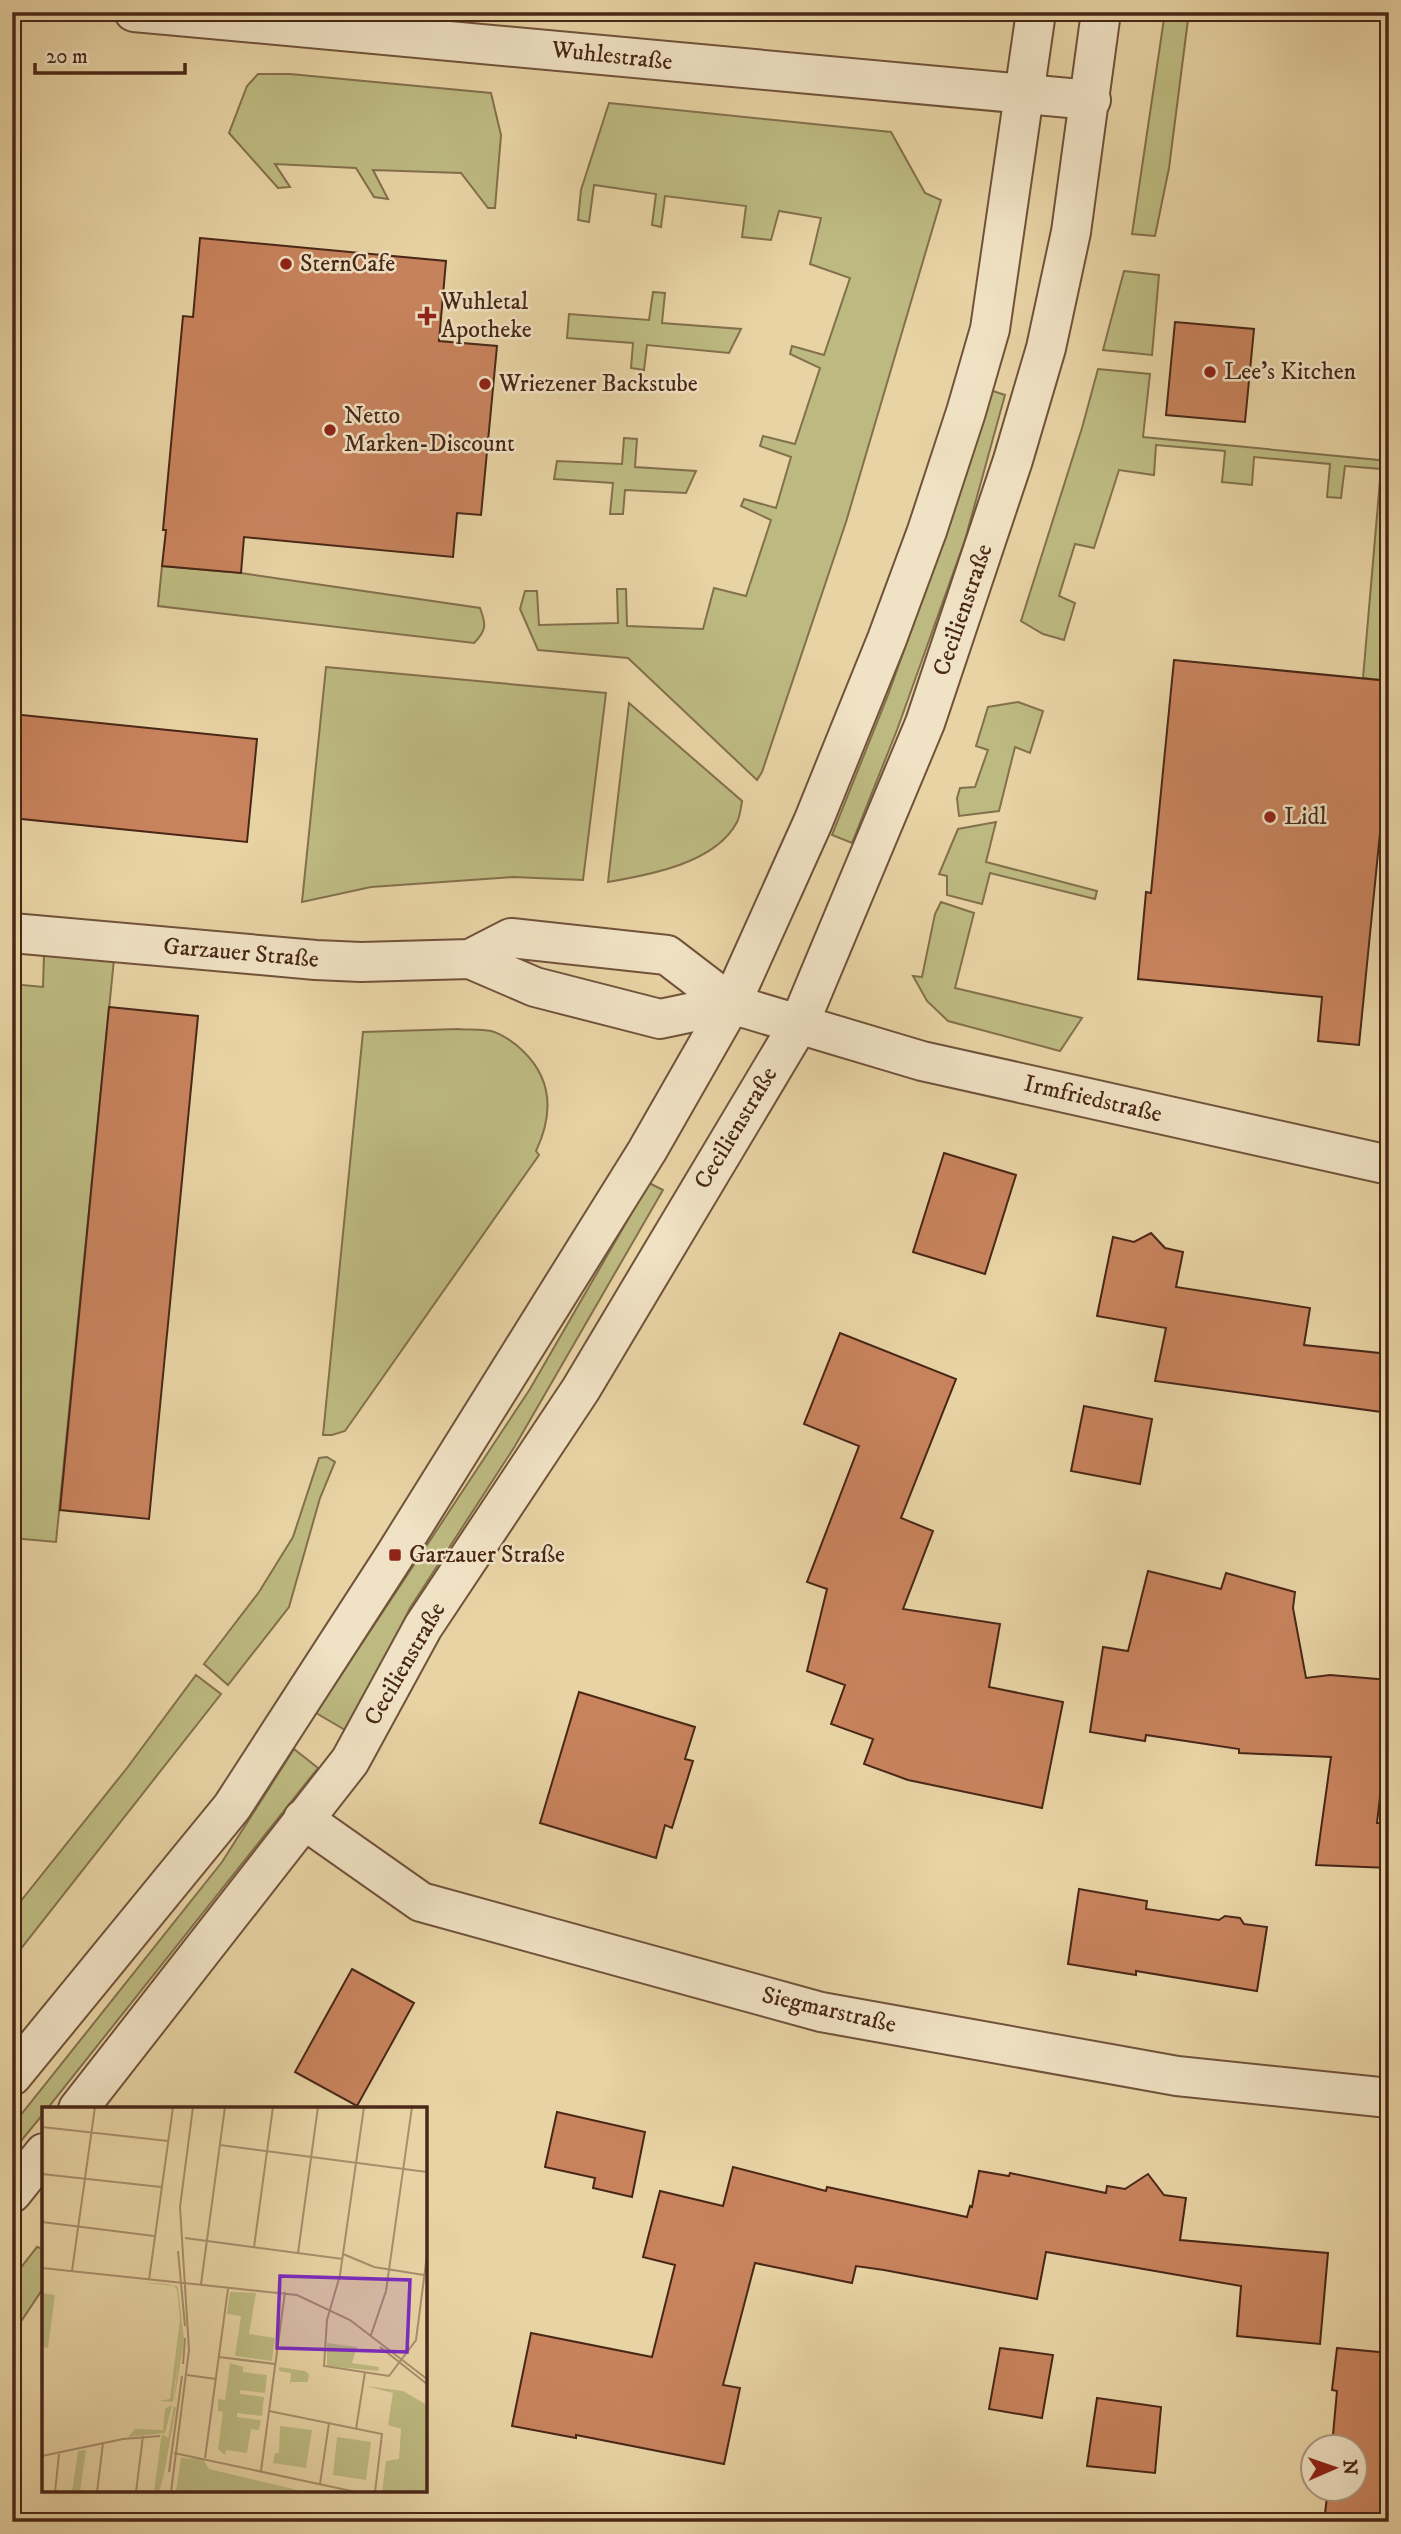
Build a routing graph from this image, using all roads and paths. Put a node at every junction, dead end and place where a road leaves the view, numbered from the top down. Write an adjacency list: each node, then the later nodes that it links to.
1 (134, 12): 4 (street, Wuhlestraße)
2 (1036, 12): 4 (street)
3 (1101, 12): 5 (street, Cecilienstraße)
4 (1025, 95): 5 (street, Wuhlestraße); 8 (street)
5 (1091, 100): 9 (street, Cecilienstraße)
6 (12, 933): 7 (street, Garzauer Straße)
7 (470, 958): 8 (street, Garzauer Straße); 8 (street, Garzauer Straße)
8 (731, 1004): 9 (street, Garzauer Straße); 12 (street)
9 (799, 1024): 10 (street, Irmfriedstraße); 11 (street, Cecilienstraße)
10 (1389, 1165)
11 (303, 1819): 13 (street, Siegmarstraße); 14 (street, Cecilienstraße)
12 (12, 2076)
13 (1389, 2098)
14 (80, 2107)
15 (42, 2155): 16 (street)
16 (12, 2193)

